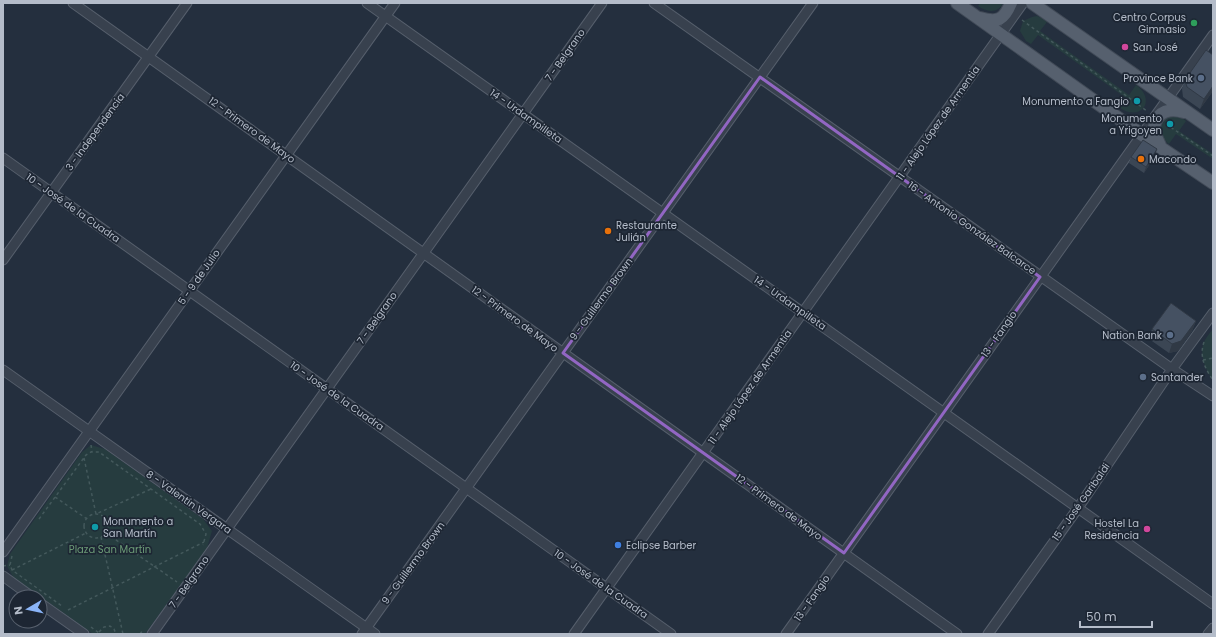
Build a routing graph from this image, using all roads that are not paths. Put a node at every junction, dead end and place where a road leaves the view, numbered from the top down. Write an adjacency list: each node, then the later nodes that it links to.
1 (73, 3): 16 (street, 12 - Primero de Mayo)
2 (187, 3): 16 (street, 3 - Independencia)
3 (367, 3): 12 (street, 14 - Urdampilleta)
4 (395, 3): 12 (street, 5 - 9 de Julio)
5 (602, 3): 20 (street, 7 - Belgrano)
6 (654, 3): 17 (street, 16 - Antonio González Balcarce)
7 (813, 3): 17 (street, 9 - Guillermo Brown)
8 (957, 3): 13 (main road)
9 (1011, 3): 13 (main road)
10 (1023, 3): 14 (street, 11 - Alejo López de Armentia)
11 (1032, 3): 18 (main road)
12 (385, 16): 20 (street, 14 - Urdampilleta); 25 (street, 5 - 9 de Julio)
13 (977, 17): 14 (main road)
14 (1001, 34): 23 (main road); 27 (street, 11 - Alejo López de Armentia)
15 (1213, 35): 18 (street, 13 - Fangio)
16 (148, 57): 25 (street, 12 - Primero de Mayo); 29 (street, 3 - Independencia)
17 (760, 77): 27 (street, 16 - Antonio González Balcarce); 30 (street, 9 - Guillermo Brown)
18 (1168, 99): 19 (main road); 21 (street, 13 - Fangio)
19 (1187, 113): 21 (main road); 22 (main road)
20 (522, 114): 30 (street, 14 - Urdampilleta); 31 (street, 7 - Belgrano)
21 (1157, 118): 23 (street, 13 - Fangio); 24 (main road)
22 (1213, 130)
23 (1142, 135): 24 (main road); 33 (street, 13 - Fangio)
24 (1161, 148): 28 (main road)
25 (286, 155): 31 (street, 12 - Primero de Mayo); 34 (street, 5 - 9 de Julio)
26 (3, 158): 29 (street, 10 - José de la Cuadra)
27 (900, 177): 33 (street, 16 - Antonio González Balcarce); 35 (street, 11 - Alejo López de Armentia)
28 (1213, 183)
29 (51, 193): 32 (street, 3 - Independencia); 34 (street, 10 - José de la Cuadra)
30 (662, 214): 35 (street, 14 - Urdampilleta); 37 (street, 9 - Guillermo Brown)
31 (424, 253): 37 (street, 12 - Primero de Mayo); 40 (street, 7 - Belgrano)
32 (3, 260)
33 (1040, 277): 38 (street, 16 - Antonio González Balcarce); 42 (street, 13 - Fangio)
34 (189, 291): 40 (street, 10 - José de la Cuadra); 43 (street, 5 - 9 de Julio)
35 (803, 312): 42 (street, 14 - Urdampilleta); 44 (street, 11 - Alejo López de Armentia)
36 (1213, 314): 38 (street, 15 - José Garibaldi)
37 (563, 353): 44 (street, 12 - Primero de Mayo); 45 (street, 9 - Guillermo Brown)
38 (1172, 369): 41 (street, 16 - Antonio González Balcarce); 46 (street, 15 - José Garibaldi)
39 (3, 370): 43 (street, 8 - Valentín Vergara)
40 (327, 389): 45 (street, 10 - José de la Cuadra); 47 (street, 7 - Belgrano)
41 (1213, 396)
42 (944, 413): 46 (street, 14 - Urdampilleta); 49 (street, 13 - Fangio)
43 (89, 431): 47 (street, 8 - Valentín Vergara); 48 (street, 5 - 9 de Julio)
44 (703, 453): 49 (street, 12 - Primero de Mayo); 51 (street, 11 - Alejo López de Armentia)
45 (466, 488): 51 (street, 10 - José de la Cuadra); 56 (street, 9 - Guillermo Brown)
46 (1078, 508): 53 (street, 14 - Urdampilleta); 64 (street, 15 - José Garibaldi)
47 (227, 529): 56 (street, 8 - Valentín Vergara); 58 (street, 7 - Belgrano)
48 (3, 552)
49 (844, 553): 62 (street, 13 - Fangio); 63 (street, 12 - Primero de Mayo)
50 (3, 576): 52 (street)
51 (607, 588): 60 (street, 11 - Alejo López de Armentia); 61 (street, 10 - José de la Cuadra)
52 (21, 589)
53 (1213, 604)
54 (48, 609): 57 (street)
55 (1213, 628): 65 (street)
56 (364, 631): 59 (street, 8 - Valentín Vergara)
57 (84, 634)
58 (152, 634)
59 (375, 634)
60 (574, 634)
61 (671, 634)
62 (786, 634)
63 (957, 634)
64 (988, 634)
65 (1208, 634)

